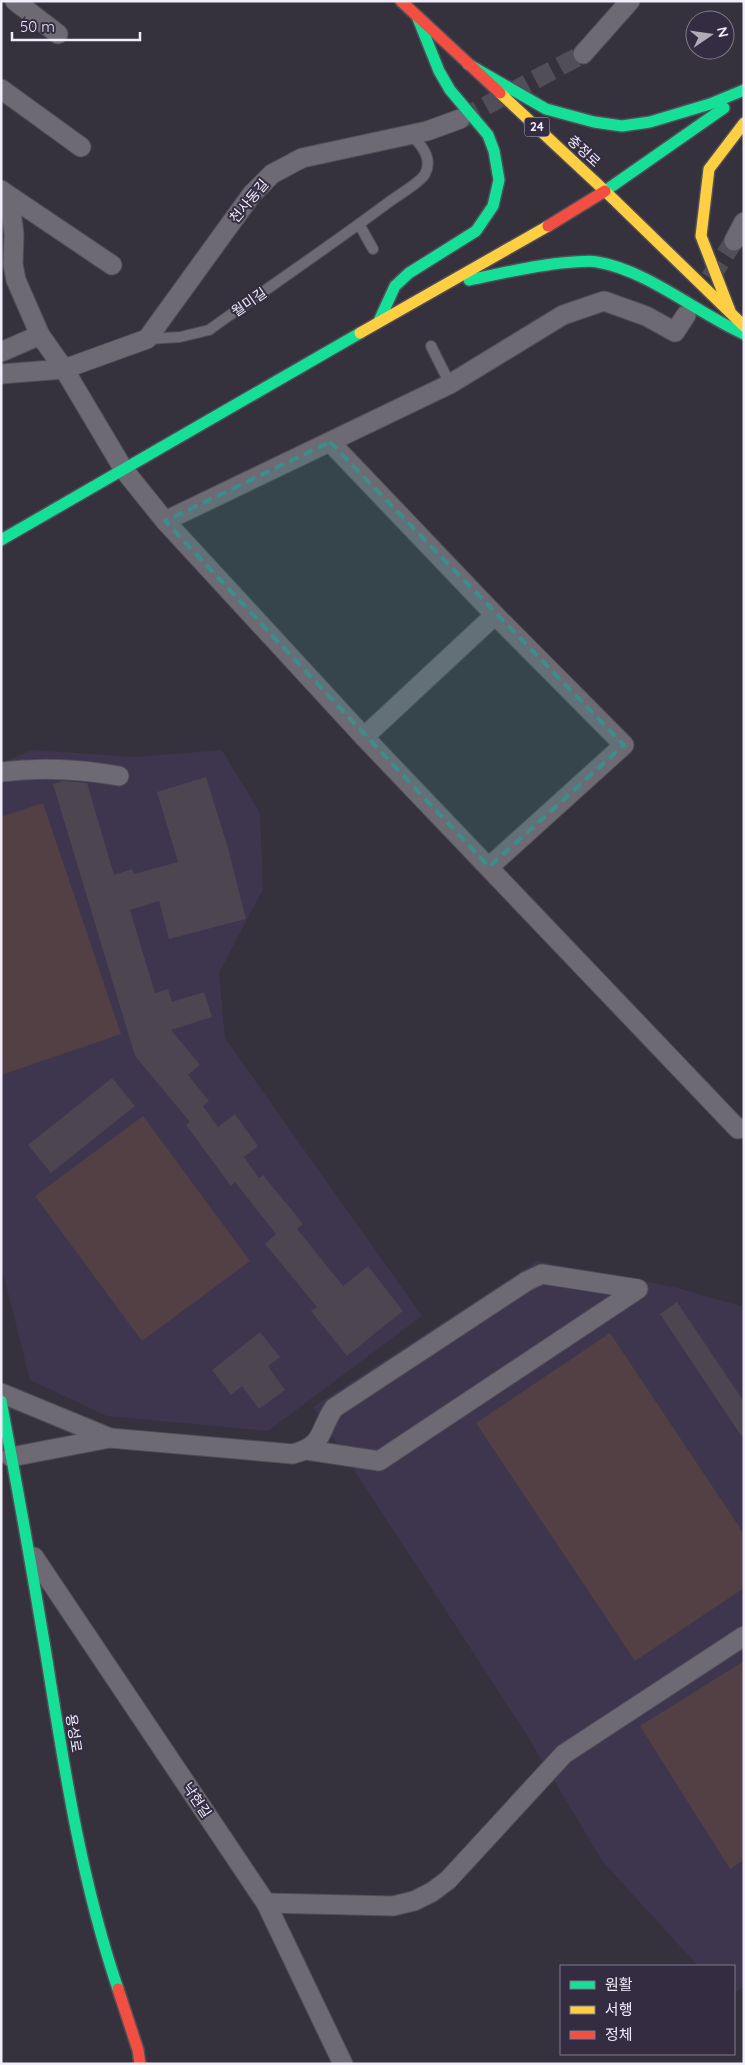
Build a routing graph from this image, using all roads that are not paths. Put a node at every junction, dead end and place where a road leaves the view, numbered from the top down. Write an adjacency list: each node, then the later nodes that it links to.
1 (15, 1): 5 (street)
2 (401, 1): 4 (main road, 충정로 / 24)
3 (630, 1): 6 (street)
4 (416, 16): 7 (main road, 충정로 / 24); 27 (main road)
5 (58, 34)
6 (583, 54)
7 (468, 64): 9 (main road); 17 (main road, 충정로 / 24)
8 (1, 89): 15 (street)
9 (744, 90)
10 (744, 94): 17 (main road)
11 (736, 114): 17 (main road)
12 (460, 119): 14 (street, 천사동길)
13 (744, 123): 25 (main road)
14 (411, 135): 19 (lane, 월미길); 31 (street, 천사동길)
15 (81, 148)
16 (2, 191): 22 (street); 23 (street)
17 (605, 191): 24 (main road); 25 (main road, 충정로 / 24)
18 (744, 222): 20 (street)
19 (359, 224): 21 (lane); 31 (lane, 월미길)
20 (734, 241)
21 (373, 249)
22 (112, 266)
23 (8, 274): 30 (street)
24 (441, 287): 27 (main road); 29 (main road)
25 (730, 311): 28 (main road, 충정로 / 24)
26 (686, 315): 36 (street)
27 (379, 321): 38 (main road)
28 (744, 326)
29 (744, 334)
30 (40, 335): 33 (street); 34 (street)
31 (147, 339): 34 (street, 월미길)
32 (431, 346): 36 (lane)
33 (1, 352)
34 (64, 369): 35 (street, 월미길); 38 (street)
35 (1, 374)
36 (450, 384): 37 (street)
37 (330, 442): 39 (street); 41 (street)
38 (124, 470): 39 (street); 40 (main road)
39 (166, 521): 42 (street)
40 (1, 540)
41 (495, 615): 42 (street); 45 (street)
42 (364, 737): 45 (street)
43 (1, 772): 44 (street)
44 (119, 776)
45 (489, 867): 46 (street)
46 (744, 1128)
47 (1, 1393): 49 (street)
48 (1, 1401): 51 (main road, 용성로)
49 (110, 1438): 50 (street); 51 (street)
50 (307, 1450): 50 (street)
51 (11, 1457): 52 (main road, 용성로)
52 (29, 1550): 54 (street, 낙현길); 55 (main road, 용성로)
53 (744, 1636): 54 (street)
54 (266, 1903): 56 (street, 낙현길)
55 (140, 2064)
56 (343, 2064)

